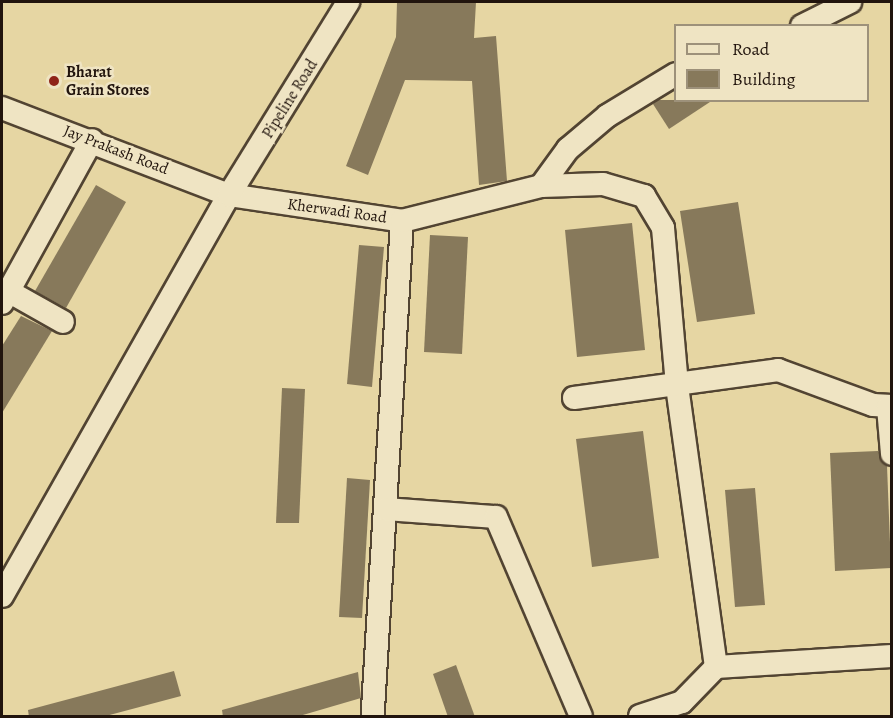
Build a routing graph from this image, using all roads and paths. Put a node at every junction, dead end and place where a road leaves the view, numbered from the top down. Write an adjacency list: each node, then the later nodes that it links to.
1 (348, 2): 8 (street, Pipeline Road)
2 (850, 2): 3 (street)
3 (806, 24)
4 (674, 75): 7 (street)
5 (2, 108): 6 (street, Jay Prakash Road)
6 (92, 140): 8 (street, Jay Prakash Road); 10 (street)
7 (541, 186): 9 (street); 12 (street)
8 (229, 195): 9 (street, Kherwadi Road); 17 (street, Pipeline Road)
9 (402, 221): 16 (street, Kherwadi Road)
10 (5, 297): 11 (street)
11 (63, 322)
12 (677, 386): 13 (street); 14 (street); 19 (street)
13 (574, 398)
14 (890, 407): 15 (street)
15 (891, 454)
16 (386, 509): 20 (street, Kherwadi Road); 21 (street)
17 (2, 596)
18 (891, 656): 19 (street)
19 (716, 667): 22 (street)
20 (373, 717)
21 (581, 717)
22 (640, 717)

